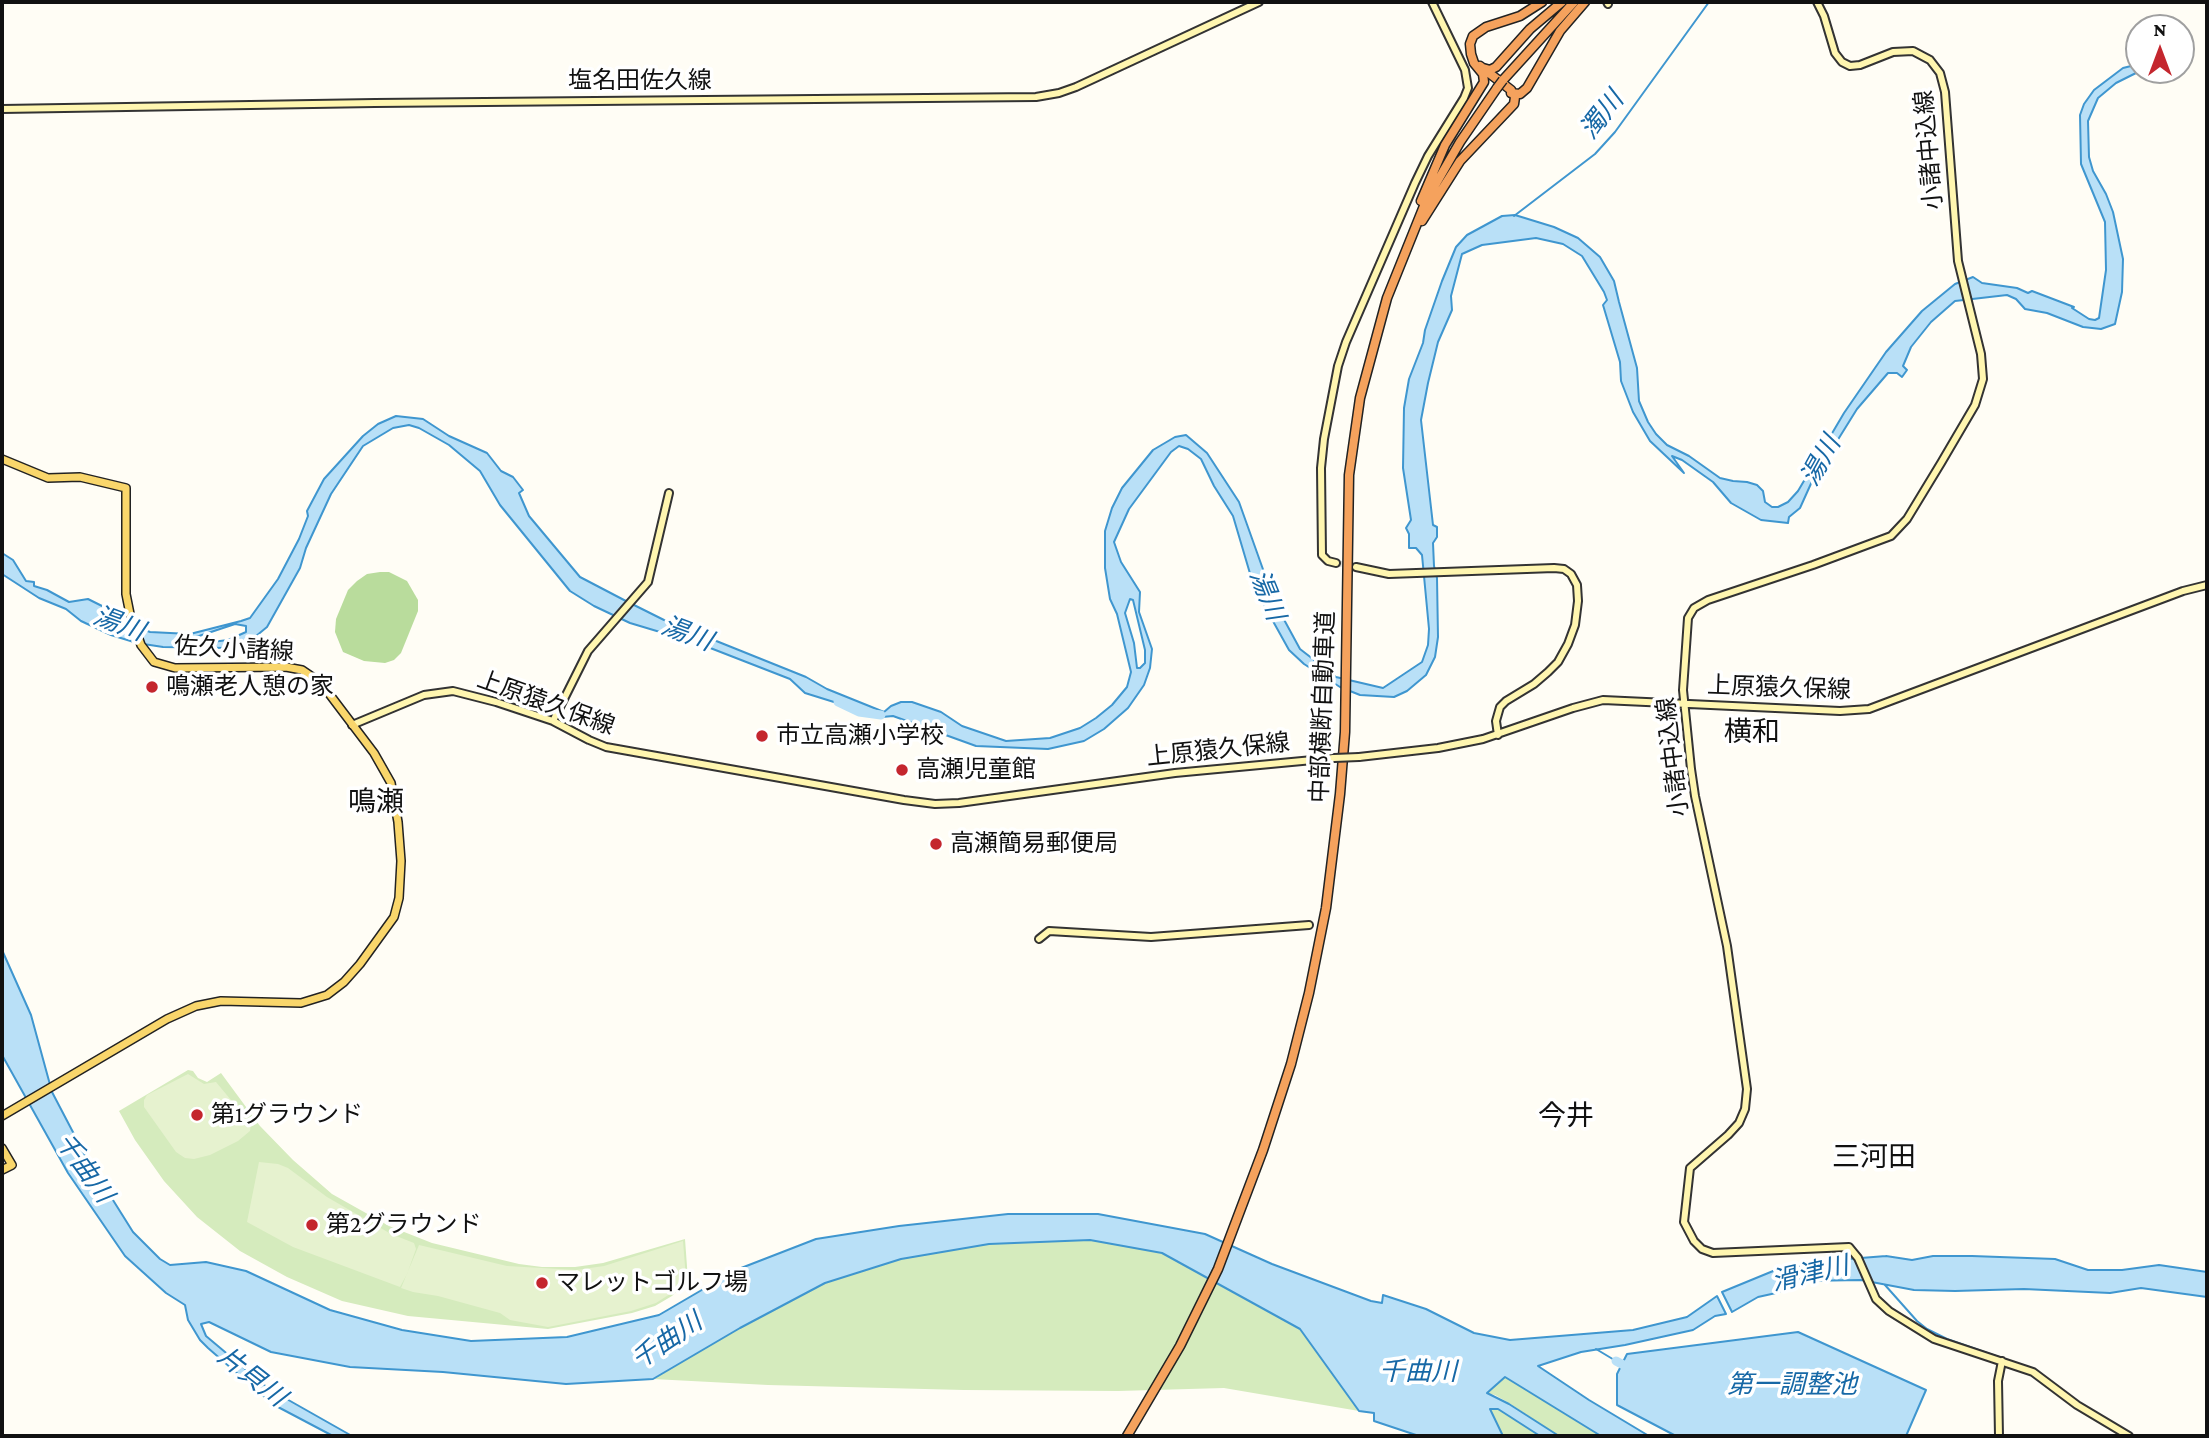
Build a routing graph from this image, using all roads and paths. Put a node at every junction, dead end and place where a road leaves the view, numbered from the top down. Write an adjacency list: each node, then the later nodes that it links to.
1 (1259, 2): 10 (main road, 塩名田佐久線)
2 (1432, 2): 15 (main road)
3 (1542, 2): 8 (highway)
4 (1562, 2): 8 (highway)
5 (1574, 2): 11 (highway, 中部横断自動車道, bridge)
6 (1586, 2): 9 (highway)
7 (1817, 2): 18 (main road, 小諸中込線)
8 (1480, 68): 9 (highway); 12 (highway)
9 (1514, 94): 11 (highway)
10 (2, 109)
11 (1403, 254): 12 (highway, 中部横断自動車道)
12 (1392, 283): 28 (highway, 中部横断自動車道)
13 (2, 459): 20 (main road, 佐久小諸線)
14 (669, 493): 19 (main road)
15 (1336, 563)
16 (1356, 567): 21 (main road)
17 (2207, 585): 18 (main road, 上原猿久保線)
18 (1684, 703): 21 (main road, 上原猿久保線); 27 (main road, 小諸中込線)
19 (553, 721): 20 (main road, 上原猿久保線); 21 (main road, 上原猿久保線, bridge)
20 (352, 725): 24 (main road, 佐久小諸線)
21 (1497, 735)
22 (1308, 925): 23 (main road)
23 (1039, 939)
24 (2, 1116)
25 (2, 1148): 26 (main road)
26 (2, 1170)
27 (2002, 1362): 29 (main road); 30 (main road)
28 (1128, 1436)
29 (1998, 1436)
30 (2129, 1436)

